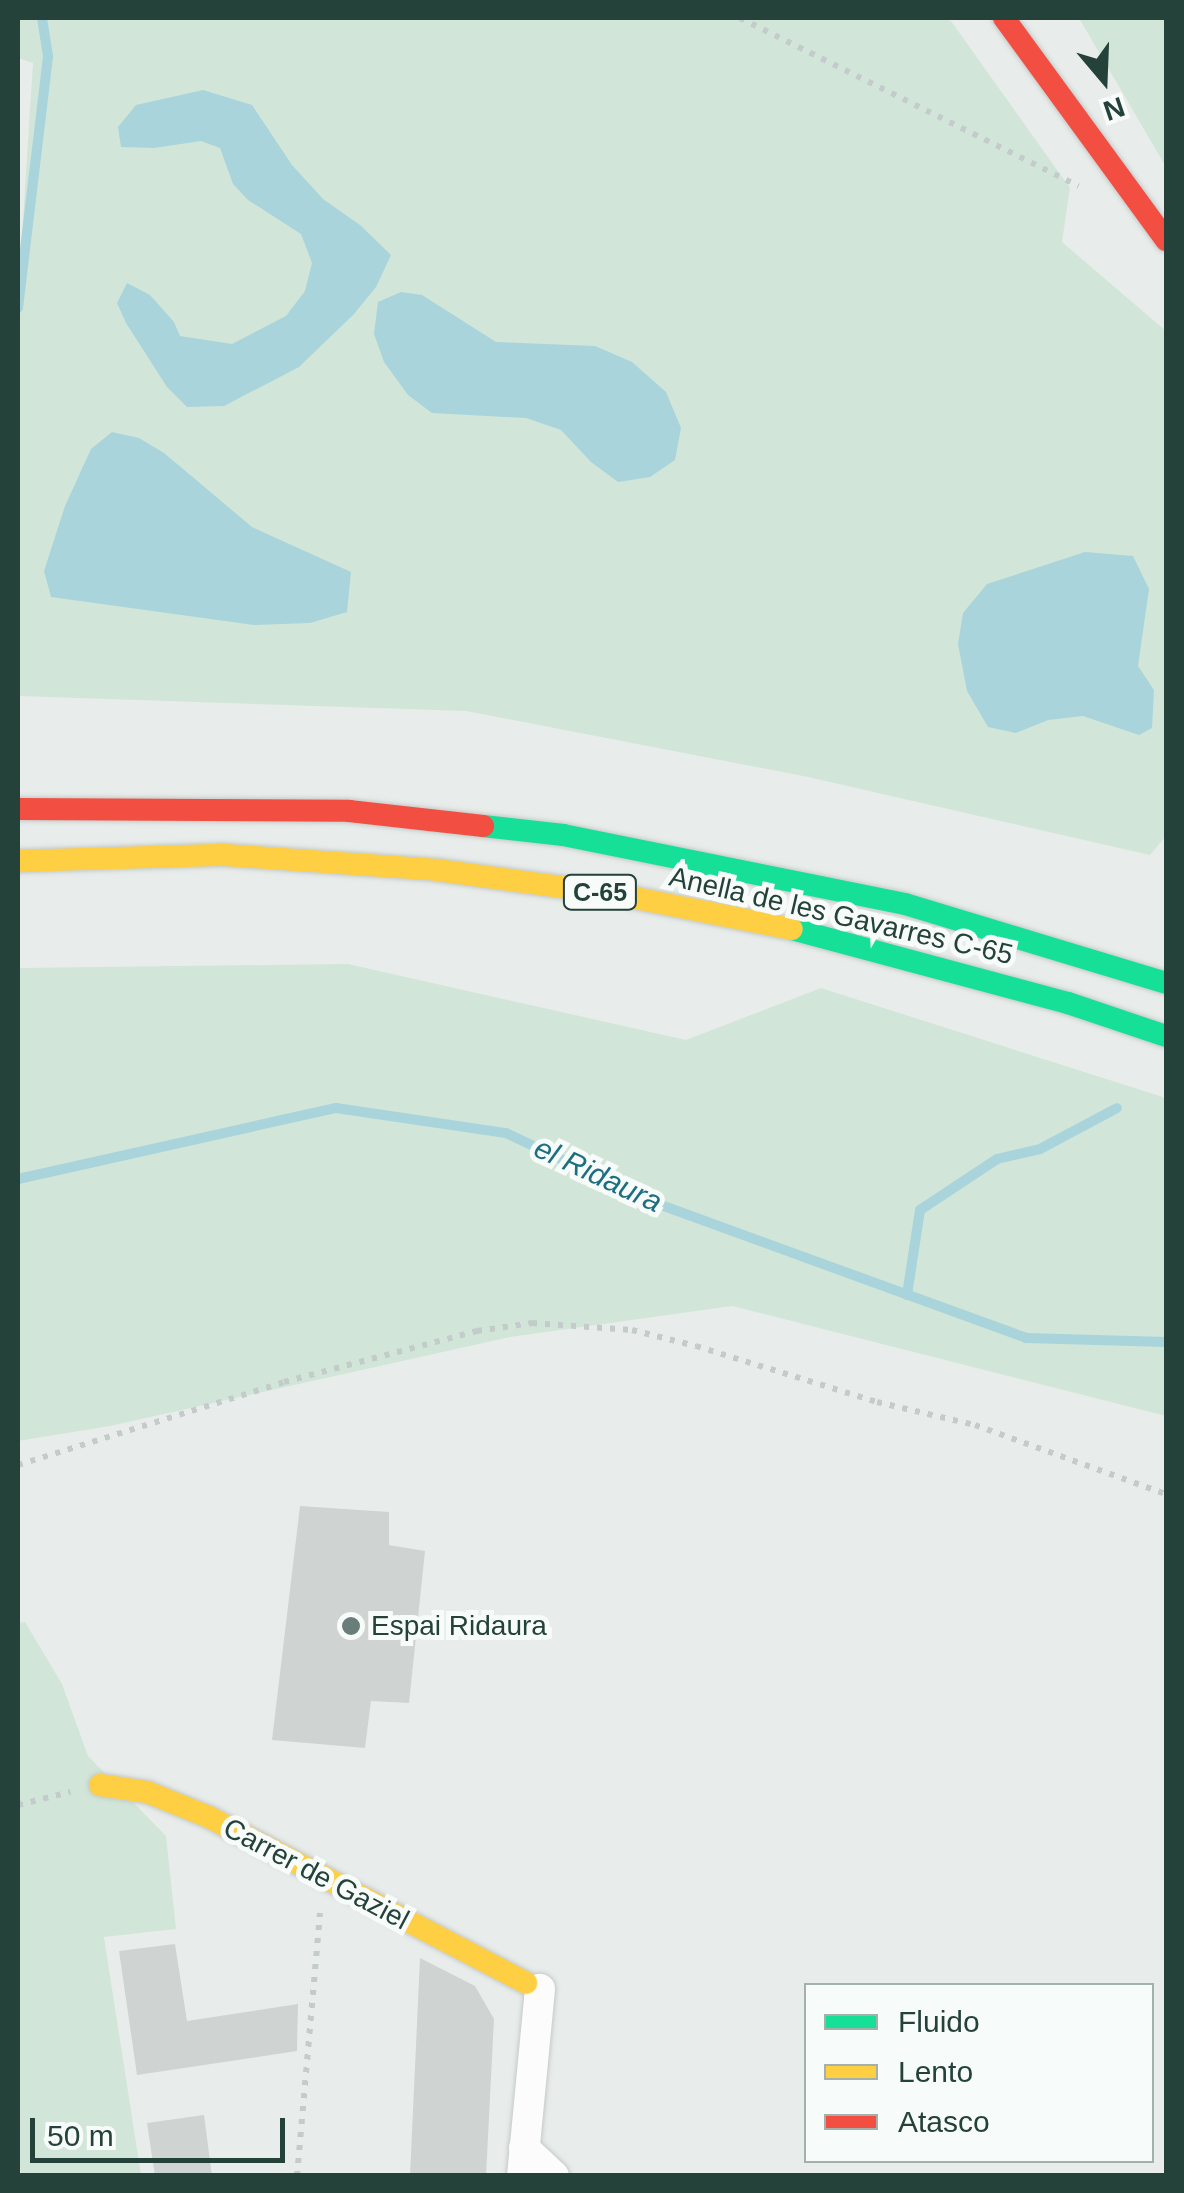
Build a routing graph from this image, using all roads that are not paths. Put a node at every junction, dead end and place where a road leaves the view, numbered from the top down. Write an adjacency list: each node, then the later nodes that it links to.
1 (1004, 18): 2 (main road)
2 (1166, 240)
3 (18, 809): 5 (main road, Anella de les Gavarres C-65 / C-65)
4 (18, 861): 6 (main road, Anella de les Gavarres C-65 / C-65)
5 (1166, 982)
6 (1166, 1036)
7 (100, 1784): 8 (main road, Carrer de Gaziel)
8 (533, 1986): 9 (street, Carrer de Gaziel)
9 (523, 2162): 10 (street)
10 (554, 2176)

